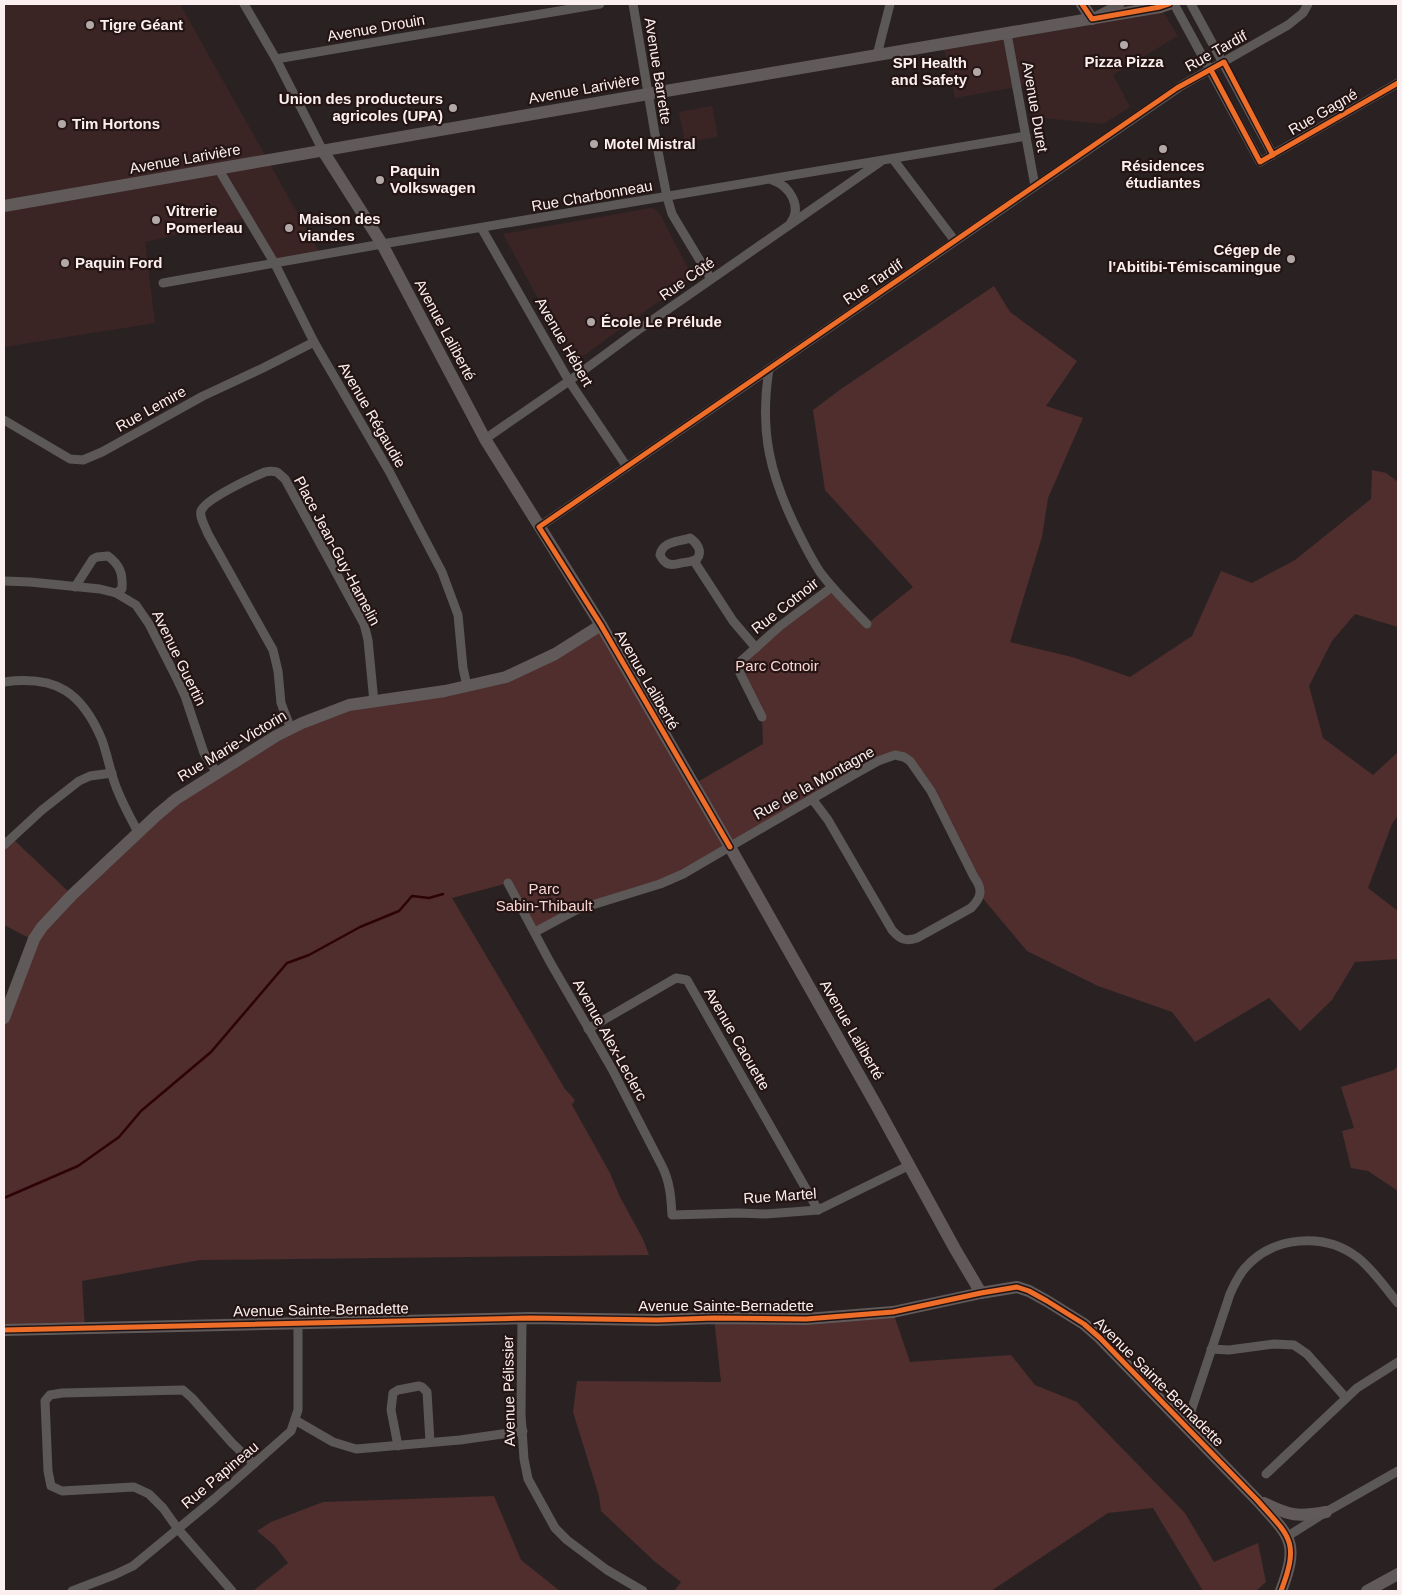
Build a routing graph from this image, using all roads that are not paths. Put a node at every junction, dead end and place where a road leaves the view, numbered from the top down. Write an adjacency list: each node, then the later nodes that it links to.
1 (244, 4): 14 (street, Avenue Laliberté)
2 (600, 4): 14 (street, Avenue Drouin)
3 (633, 4): 18 (street, Avenue Barrette)
4 (890, 4): 13 (street)
5 (1082, 4): 11 (street)
6 (1120, 4): 11 (street)
7 (1169, 4): 11 (street, Avenue Larivière)
8 (1174, 4): 16 (street)
9 (1191, 4): 15 (street)
10 (1308, 4): 15 (street, Rue Tardif)
11 (1092, 19): 12 (street, Avenue Larivière)
12 (1007, 34): 13 (street, Avenue Larivière); 19 (street, Avenue Duret)
13 (877, 55): 18 (street, Avenue Larivière)
14 (276, 59): 20 (street, Avenue Laliberté)
15 (1224, 62): 16 (street, Rue Tardif); 21 (street)
16 (1211, 70): 21 (street, Rue Gagné); 26 (street, Rue Tardif)
17 (1398, 83): 21 (street, Rue Gagné)
18 (648, 94): 20 (street, Avenue Larivière); 27 (street, Avenue Barrette)
19 (1026, 136): 22 (street, Rue Charbonneau); 26 (street, Avenue Duret)
20 (323, 151): 24 (street, Avenue Larivière); 32 (street, Avenue Laliberté)
21 (1274, 154)
22 (893, 159): 23 (street, Rue Charbonneau); 31 (street)
23 (882, 161): 25 (street, Rue Charbonneau); 29 (street, Rue Côté)
24 (219, 170): 28 (street, Avenue Larivière); 33 (street, Avenue Régaudie)
25 (772, 179): 27 (street, Rue Charbonneau); 29 (street)
26 (1035, 186): 31 (street, Rue Tardif)
27 (667, 197): 30 (street, Rue Charbonneau); 34 (street, Avenue Barrette)
28 (4, 206)
29 (788, 226): 34 (street, Rue Côté)
30 (482, 229): 32 (street, Rue Charbonneau); 38 (street, Avenue Hébert)
31 (955, 241): 37 (street, Rue Tardif)
32 (382, 244): 33 (street, Rue Charbonneau); 40 (street, Avenue Laliberté)
33 (275, 264): 35 (street, Rue Charbonneau); 36 (street, Avenue Régaudie)
34 (711, 279): 38 (street, Rue Côté)
35 (163, 283)
36 (314, 342): 39 (street, Rue Lemire); 52 (street, Avenue Régaudie)
37 (769, 369): 41 (street, Rue Tardif); 46 (street)
38 (569, 381): 40 (street, Rue Côté); 41 (street, Avenue Hébert)
39 (4, 420)
40 (485, 439): 42 (street, Avenue Laliberté)
41 (626, 467): 42 (street, Rue Tardif)
42 (539, 527): 49 (street, Avenue Laliberté)
43 (694, 561): 50 (street)
44 (4, 582): 45 (street, Avenue Guertin)
45 (75, 587): 47 (street, Avenue Guertin); 47 (street)
46 (832, 587): 48 (street); 50 (street, Rue Cotnoir)
47 (116, 593): 56 (street, Avenue Guertin)
48 (867, 624)
49 (601, 625): 52 (street, Rue Marie-Victorin); 61 (street, Avenue Laliberté)
50 (756, 648): 54 (street, Rue Cotnoir)
51 (4, 682): 57 (street)
52 (468, 686): 53 (street, Rue Marie-Victorin)
53 (374, 702): 55 (street, Rue Marie-Victorin); 55 (street, Place Jean-Guy-Hamelin)
54 (762, 717)
55 (291, 729): 56 (street, Rue Marie-Victorin)
56 (217, 772): 59 (street, Rue Marie-Victorin)
57 (112, 773): 59 (street); 60 (street)
58 (812, 800): 58 (street, Rue de la Montagne); 61 (street, Rue de la Montagne)
59 (138, 832): 64 (street, Rue Marie-Victorin)
60 (4, 846)
61 (730, 846): 63 (street, Rue de la Montagne); 66 (street, Avenue Laliberté)
62 (508, 883): 63 (street, Avenue Alex-Leclerc)
63 (535, 932): 65 (street, Avenue Alex-Leclerc)
64 (4, 1018)
65 (588, 1029): 67 (street, Avenue Caouette); 68 (street, Avenue Alex-Leclerc)
66 (910, 1165): 67 (street, Rue Martel); 69 (street, Avenue Laliberté)
67 (818, 1210): 68 (street, Rue Martel)
68 (672, 1215)
69 (982, 1293): 71 (street, Avenue Sainte-Bernadette); 78 (street, Avenue Sainte-Bernadette)
70 (1398, 1303): 74 (street)
71 (522, 1318): 72 (street, Avenue Sainte-Bernadette); 79 (street, Avenue Pélissier)
72 (298, 1323): 73 (street, Avenue Sainte-Bernadette); 77 (street, Rue Papineau)
73 (4, 1330)
74 (1211, 1349): 76 (street); 78 (street)
75 (1398, 1362): 76 (street)
76 (1346, 1398): 84 (street)
77 (295, 1420): 81 (street); 82 (street, Rue Papineau)
78 (1182, 1423): 85 (street, Avenue Sainte-Bernadette)
79 (523, 1431): 80 (street); 92 (street, Avenue Pélissier)
80 (430, 1442): 81 (street); 81 (street)
81 (398, 1446)
82 (254, 1464): 87 (street, Rue Papineau); 87 (street)
83 (1398, 1471): 86 (street)
84 (1266, 1474)
85 (1257, 1500): 86 (street); 88 (street, Avenue Sainte-Bernadette)
86 (1326, 1512): 88 (street)
87 (178, 1529): 90 (street, Rue Papineau); 91 (street)
88 (1288, 1536): 93 (street)
89 (1398, 1574): 94 (street)
90 (72, 1591)
91 (232, 1591)
92 (643, 1591)
93 (1281, 1591)
94 (1366, 1591)

